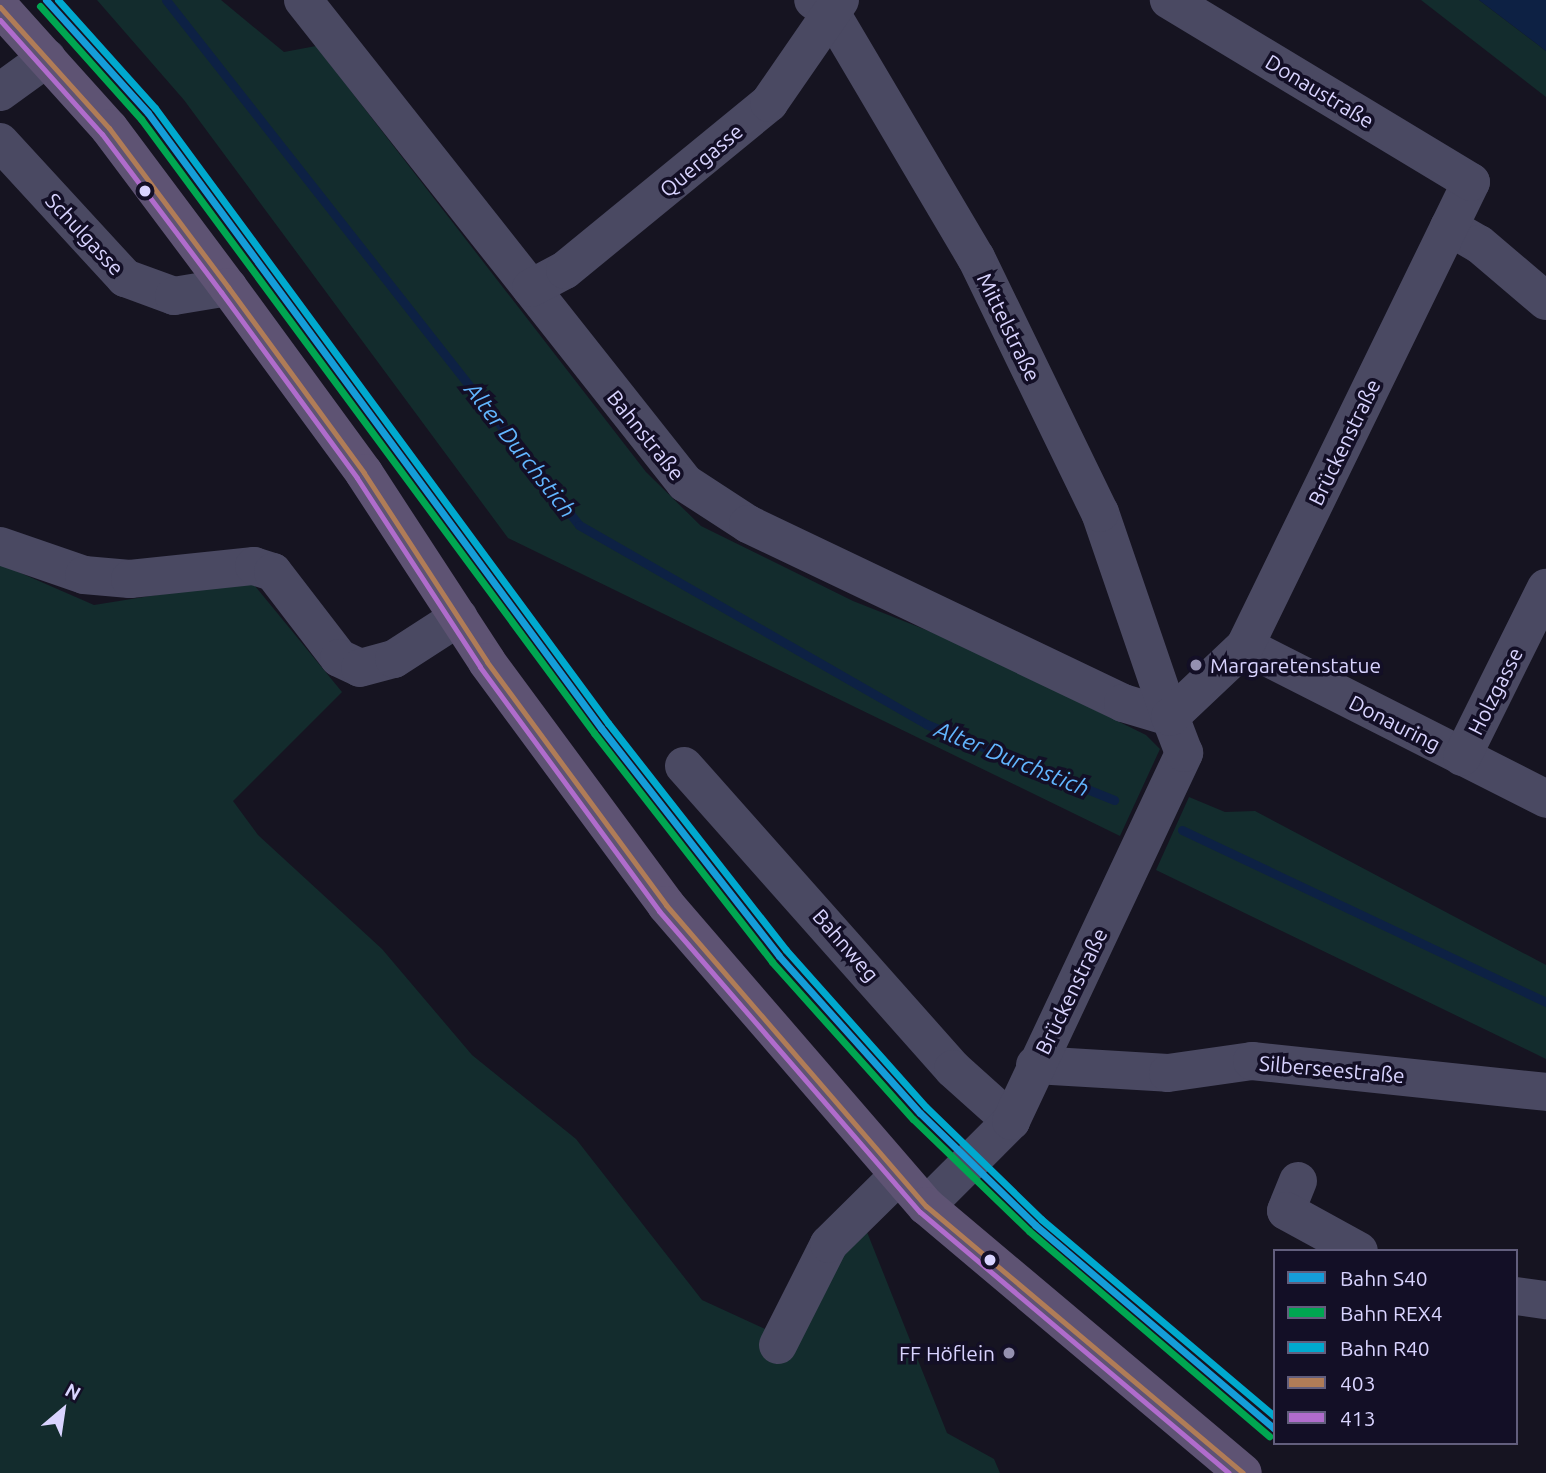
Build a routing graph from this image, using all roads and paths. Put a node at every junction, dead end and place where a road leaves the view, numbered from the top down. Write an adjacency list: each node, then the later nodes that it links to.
1 (303, 0): 11 (street, Bahnstraße)
2 (1169, 0): 8 (street, Donaustraße)
3 (828, 4): 11 (street, Quergasse); 17 (street, Mittelstraße)
4 (0, 7): 5 (main road)
5 (47, 58): 6 (street); 10 (main road)
6 (0, 93)
7 (0, 142): 10 (street, Schulgasse)
8 (1471, 183): 9 (street, Brückenstraße)
9 (1449, 227): 12 (street); 16 (street, Brückenstraße)
10 (228, 288): 15 (main road)
11 (531, 288): 17 (street, Bahnstraße)
12 (1546, 301)
13 (0, 546): 15 (street)
14 (1546, 588): 19 (street, Holzgasse)
15 (459, 617): 25 (main road)
16 (1245, 646): 17 (street, Brückenstraße); 19 (street, Donauring)
17 (1170, 717): 18 (street, Mittelstraße)
18 (1184, 753): 22 (street, Brückenstraße)
19 (1462, 757): 21 (street, Donauring)
20 (684, 766): 24 (street, Bahnweg)
21 (1546, 799)
22 (1035, 1065): 23 (street, Silberseestraße); 24 (street, Brückenstraße)
23 (1546, 1092)
24 (1011, 1121): 27 (street, Brückenstraße)
25 (898, 1176): 27 (main road); 31 (street)
26 (1298, 1181): 28 (street)
27 (926, 1206): 32 (main road)
28 (1355, 1249)
29 (1518, 1296): 30 (street)
30 (1546, 1300)
31 (778, 1345)
32 (1243, 1473)

